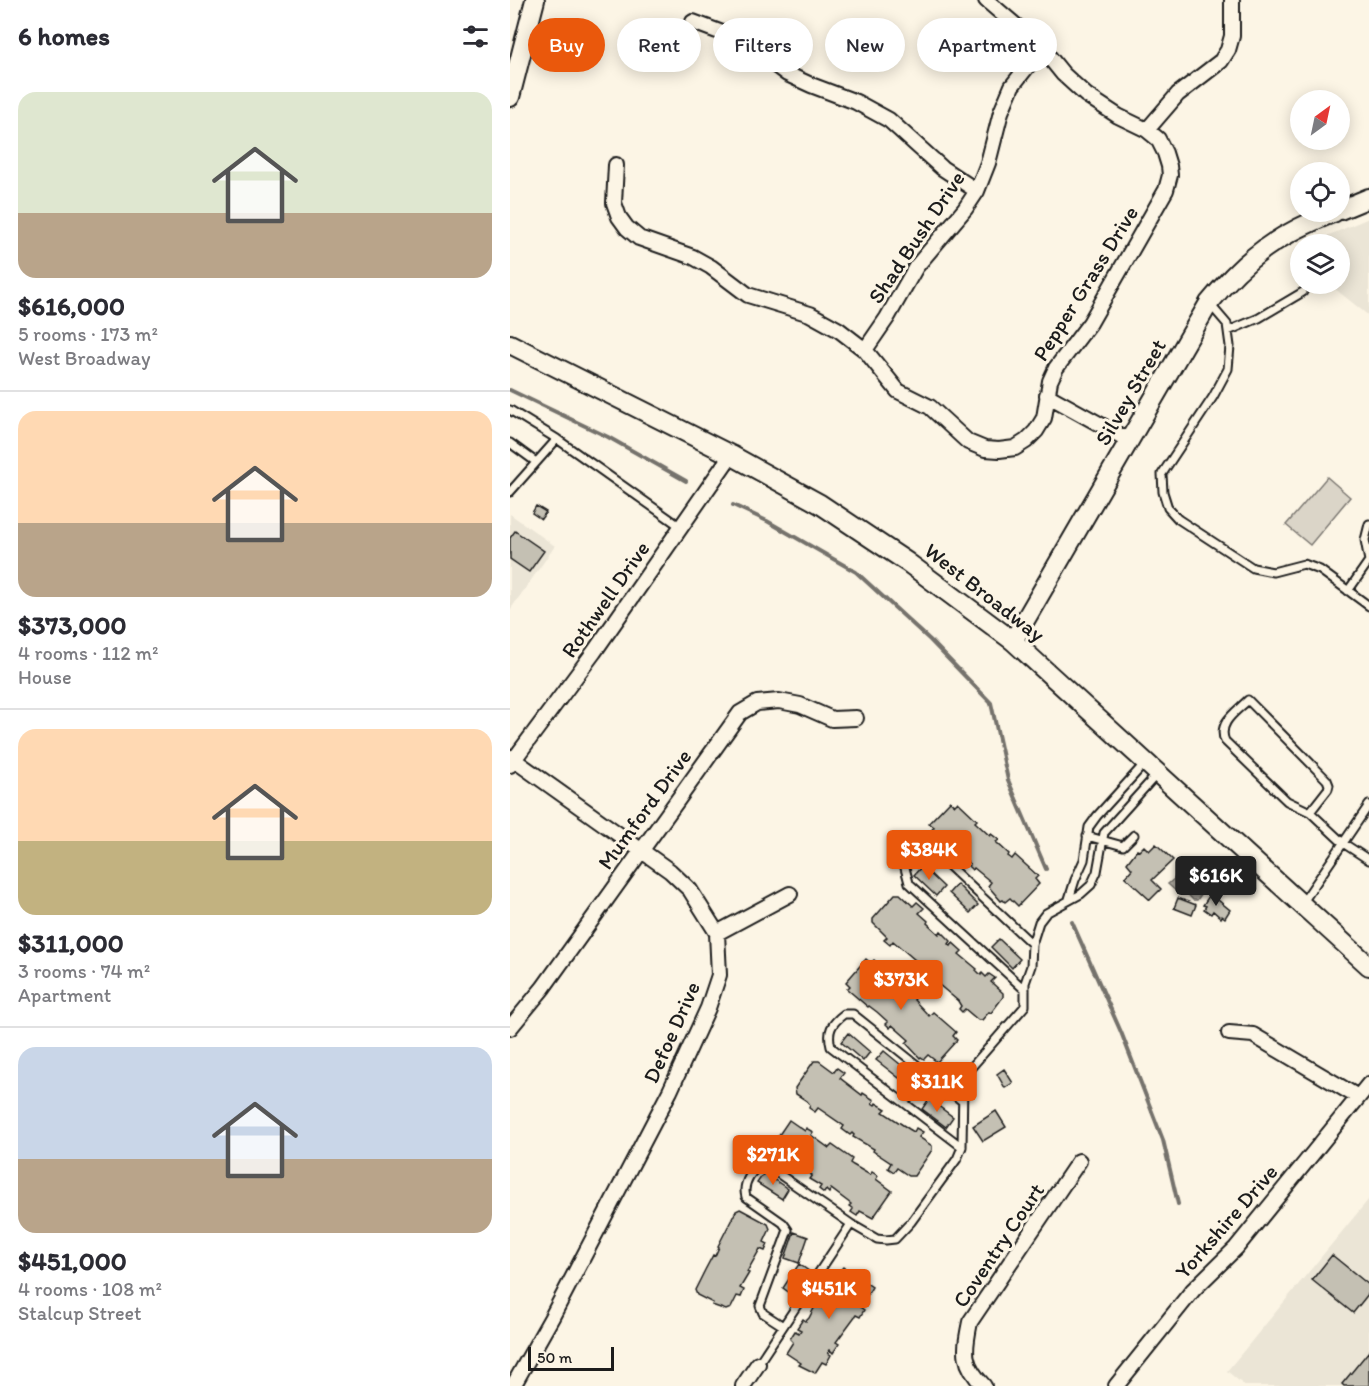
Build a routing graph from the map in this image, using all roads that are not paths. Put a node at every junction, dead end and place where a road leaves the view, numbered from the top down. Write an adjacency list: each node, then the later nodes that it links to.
1 (535, 0): 8 (main road)
2 (986, 0): 4 (street)
3 (1232, 0): 9 (street)
4 (1007, 18)
5 (701, 25): 11 (street)
6 (1057, 67): 9 (street)
7 (1023, 72): 11 (street, Shad Bush Drive)
8 (510, 98)
9 (1147, 130): 20 (street, Pepper Grass Drive)
10 (616, 165): 19 (street)
11 (977, 191): 19 (street, Shad Bush Drive)
12 (1369, 198): 13 (main road)
13 (1350, 206)
14 (1313, 222): 16 (main road, Silvey Street)
15 (1300, 294): 17 (lane)
16 (1209, 303): 17 (lane); 23 (main road, Silvey Street)
17 (1228, 331): 31 (lane)
18 (510, 345): 25 (main road, West Broadway)
19 (865, 350): 20 (street, Pepper Grass Drive)
20 (1047, 395): 23 (street)
21 (510, 410): 22 (lane)
22 (557, 439): 26 (lane); 29 (lane)
23 (1130, 441): 33 (main road, Silvey Street)
24 (510, 443): 26 (lane)
25 (731, 455): 29 (street, Rothwell Drive); 33 (main road, West Broadway)
26 (536, 462): 27 (lane)
27 (510, 492)
28 (1369, 525): 30 (lane)
29 (681, 527): 35 (street, Rothwell Drive)
30 (1369, 561): 31 (lane)
31 (1348, 591): 32 (lane)
32 (1369, 606)
33 (1013, 641): 36 (main road, West Broadway)
34 (856, 718): 43 (street, Mumford Drive)
35 (511, 761): 43 (street, Defoe Drive)
36 (1152, 768): 40 (lane); 41 (lane); 47 (main road, West Broadway)
37 (1369, 805): 42 (lane)
38 (1310, 812): 38 (lane); 42 (lane)
39 (1134, 834): 41 (lane)
40 (1087, 836): 41 (lane); 46 (lane)
41 (1102, 841): 46 (lane)
42 (1344, 843): 44 (lane); 47 (lane)
43 (641, 851): 48 (street, Defoe Drive); 52 (street, Mumford Drive)
44 (1369, 860)
45 (790, 894): 48 (street)
46 (1069, 899): 49 (lane)
47 (1301, 904): 50 (main road, West Broadway)
48 (717, 933): 62 (street, Defoe Drive)
49 (1032, 944): 51 (lane); 51 (lane)
50 (1369, 966)
51 (1025, 990): 56 (lane)
52 (510, 1028)
53 (1229, 1033): 55 (street)
54 (1369, 1084): 55 (street, Yorkshire Drive)
55 (1358, 1097): 65 (street, Yorkshire Drive)
56 (962, 1101): 57 (lane); 57 (lane)
57 (962, 1147): 59 (lane)
58 (1078, 1161): 64 (street, Coventry Court)
59 (851, 1224): 60 (lane); 60 (lane)
60 (783, 1326): 61 (lane)
61 (758, 1364): 63 (street)
62 (513, 1386)
63 (743, 1386)
64 (984, 1386)
65 (1116, 1386)

